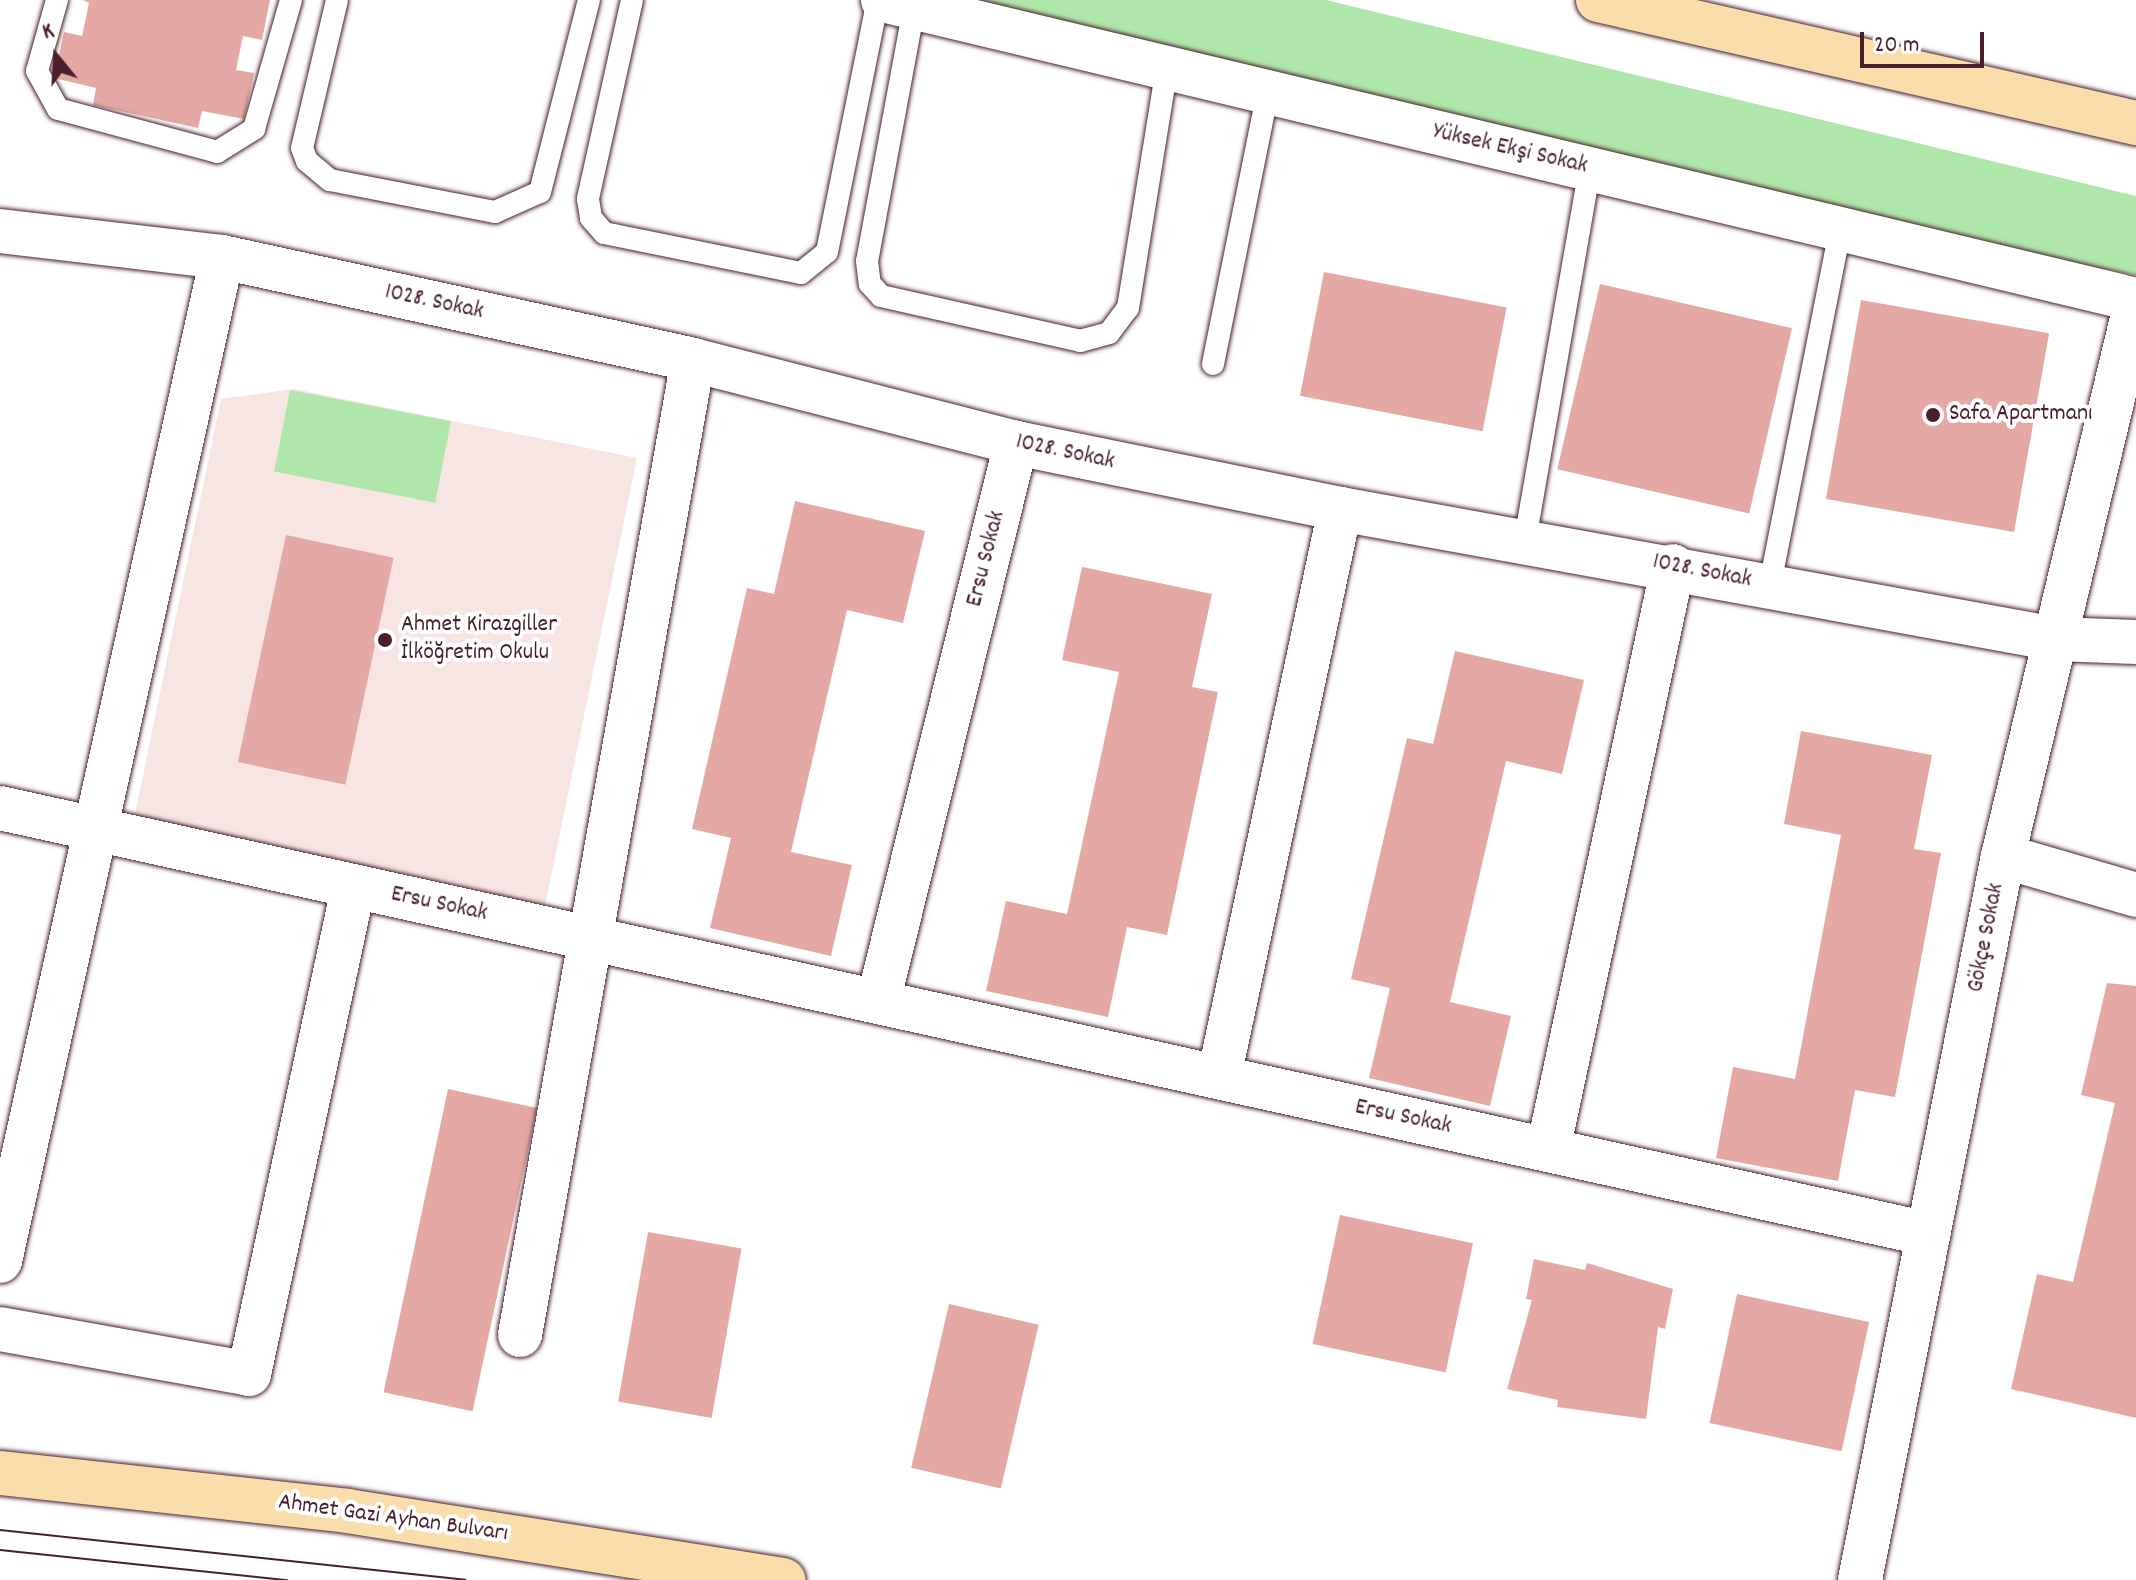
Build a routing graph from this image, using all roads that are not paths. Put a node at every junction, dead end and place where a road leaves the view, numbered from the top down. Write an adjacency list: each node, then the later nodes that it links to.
1 (57, 0): 2 (lane)
2 (291, 0)
3 (337, 0): 4 (lane)
4 (589, 0)
5 (632, 0): 7 (lane)
6 (1598, 0): 10 (main road)
7 (892, 3): 8 (street, Yüksek Ekşi Sokak); 8 (lane)
8 (1167, 68): 9 (street, Yüksek Ekşi Sokak)
9 (1268, 92): 11 (street, Yüksek Ekşi Sokak); 17 (lane)
10 (2136, 123)
11 (1590, 169): 12 (street, Yüksek Ekşi Sokak); 20 (lane)
12 (1840, 230): 15 (street, Yüksek Ekşi Sokak); 22 (lane)
13 (0, 231): 14 (street, 1028. Sokak)
14 (222, 257): 16 (street, 1028. Sokak); 26 (street)
15 (2136, 301): 23 (street, Gökçe Sokak)
16 (693, 360): 18 (street, 1028. Sokak); 30 (street)
17 (1213, 364)
18 (1016, 443): 19 (street, 1028. Sokak); 31 (street, Ersu Sokak)
19 (1340, 509): 20 (street, 1028. Sokak); 32 (street)
20 (1525, 540): 21 (street, 1028. Sokak)
21 (1673, 566): 22 (street, 1028. Sokak); 33 (street)
22 (1770, 584): 23 (street, 1028. Sokak)
23 (2056, 639): 24 (street, 1028. Sokak); 27 (street, Gökçe Sokak)
24 (2136, 642)
25 (0, 808): 26 (street, Ersu Sokak)
26 (95, 829): 28 (street, Ersu Sokak); 35 (street)
27 (2003, 856): 29 (street); 34 (street, Gökçe Sokak)
28 (354, 886): 30 (street, Ersu Sokak); 36 (street)
29 (2136, 895)
30 (592, 939): 31 (street, Ersu Sokak); 37 (street)
31 (878, 1002): 32 (street, Ersu Sokak)
32 (1219, 1077): 33 (street, Ersu Sokak)
33 (1548, 1150): 34 (street, Ersu Sokak)
34 (1928, 1234): 40 (street, Gökçe Sokak)
35 (0, 1261)
36 (0, 1329)
37 (520, 1335)
38 (0, 1473): 39 (main road, Ahmet Gazi Ayhan Bulvarı)
39 (784, 1580)
40 (1860, 1580)

